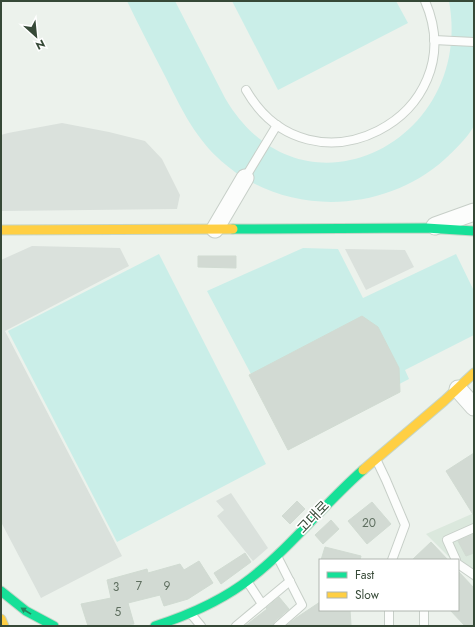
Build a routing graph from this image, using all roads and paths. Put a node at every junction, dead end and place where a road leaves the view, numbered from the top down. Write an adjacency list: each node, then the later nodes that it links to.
1 (425, 1): 2 (lane)
2 (434, 40): 3 (lane); 5 (lane)
3 (474, 42)
4 (246, 90): 5 (lane)
5 (277, 125): 6 (lane)
6 (245, 178): 9 (street)
7 (474, 212): 8 (street)
8 (426, 228): 9 (street); 11 (street)
9 (215, 229): 10 (street)
10 (1, 230)
11 (474, 231)
12 (474, 373): 13 (street, 고대로)
13 (458, 389): 14 (street); 15 (street, 고대로)
14 (472, 402)
15 (375, 458): 17 (street, 고대로); 18 (lane)
16 (474, 528): 19 (lane)
17 (277, 555): 22 (street, 고대로); 23 (lane)
18 (392, 559)
19 (456, 559)
20 (459, 565): 21 (lane)
21 (474, 575)
22 (247, 581): 25 (lane); 28 (street, 고대로)
23 (290, 581): 25 (lane); 35 (lane)
24 (1, 591): 31 (street, one-way to 24)
25 (262, 604): 34 (lane)
26 (389, 611): 36 (lane)
27 (424, 611): 37 (lane)
28 (190, 613): 32 (street, 고대로); 33 (lane)
29 (1, 619): 30 (street)
30 (4, 626)
31 (54, 626)
32 (155, 626)
33 (201, 626)
34 (236, 626)
35 (278, 626)
36 (389, 626)
37 (424, 626)

